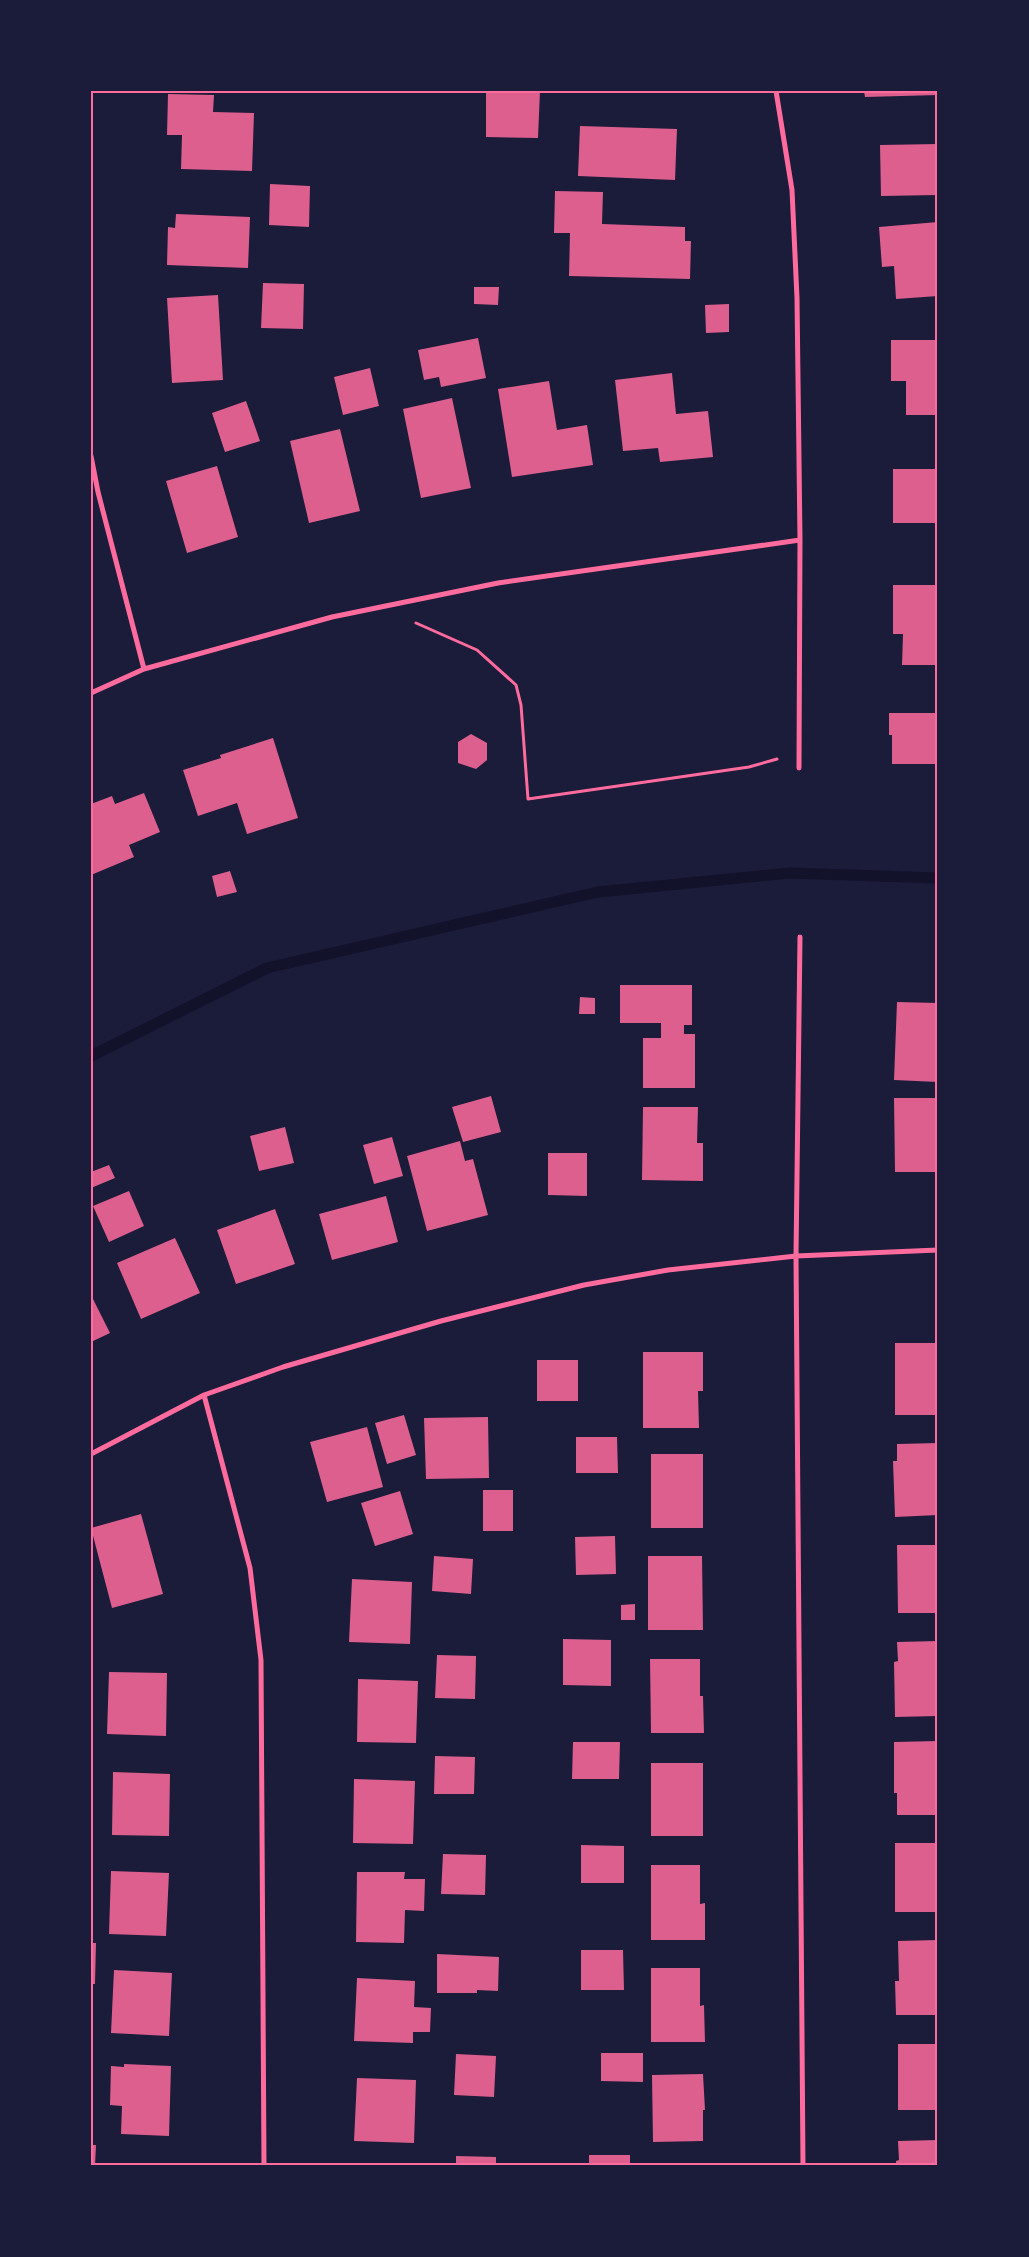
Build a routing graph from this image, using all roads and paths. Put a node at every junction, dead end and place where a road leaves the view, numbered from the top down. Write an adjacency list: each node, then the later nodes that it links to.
1 (776, 91): 3 (street)
2 (91, 456): 5 (street)
3 (800, 540): 4 (street); 7 (street)
4 (382, 607): 5 (street); 7 (path)
5 (144, 669): 6 (street)
6 (91, 693)
7 (799, 752): 8 (street)
8 (799, 768)
9 (800, 938): 11 (street)
10 (938, 1250): 11 (street)
11 (796, 1256): 12 (street); 15 (street)
12 (204, 1395): 13 (street); 14 (street)
13 (91, 1454)
14 (264, 2166)
15 (803, 2166)

